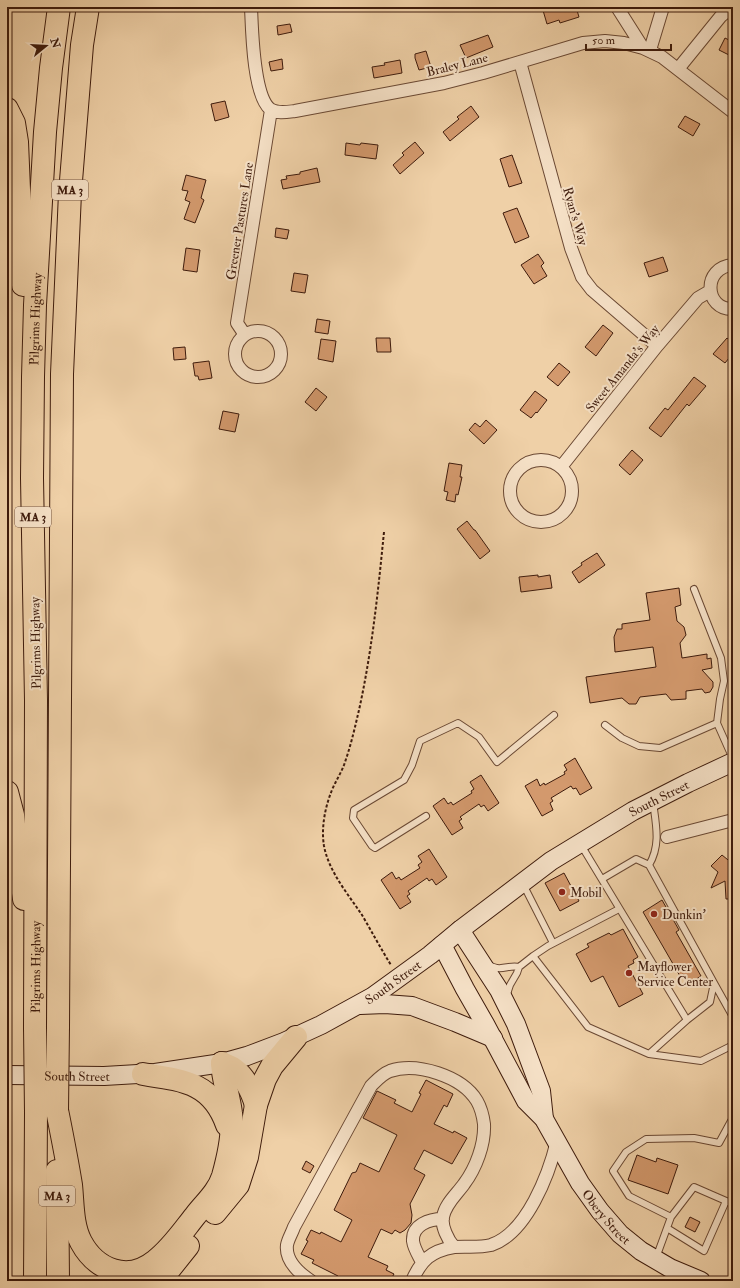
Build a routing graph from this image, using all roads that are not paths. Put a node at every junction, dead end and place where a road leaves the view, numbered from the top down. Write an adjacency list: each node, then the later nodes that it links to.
1 (59, 7): 19 (highway, Pilgrims Highway / MA 3)
2 (88, 7): 55 (highway, Pilgrims Highway / MA 3, bridge)
3 (251, 7): 11 (street)
4 (618, 7): 7 (street)
5 (663, 7): 7 (street)
6 (732, 7): 9 (street)
7 (646, 49): 8 (street, Braley Lane); 9 (street, Braley Lane)
8 (520, 62): 11 (street, Braley Lane); 17 (street, Ryan's Way)
9 (678, 69): 12 (street, Braley Lane)
10 (7, 109): 19 (highway)
11 (271, 110): 16 (street, Greener Pastures Lane)
12 (733, 112)
13 (733, 265): 14 (street)
14 (710, 291): 15 (street); 17 (street, Sweet Amanda's Way)
15 (733, 310)
16 (245, 335)
17 (657, 346): 18 (street, Sweet Amanda's Way)
18 (561, 467): 18 (street)
19 (32, 478): 41 (highway, Pilgrims Highway / MA 3)
20 (694, 589): 22 (lane)
21 (554, 715): 27 (lane)
22 (717, 723): 23 (lane); 24 (lane)
23 (606, 725)
24 (733, 761): 26 (main road, South Street)
25 (7, 792): 41 (highway)
26 (653, 801): 30 (main road, South Street); 31 (lane)
27 (426, 816)
28 (733, 820): 29 (street)
29 (667, 837)
30 (580, 843): 32 (lane); 33 (main road, South Street)
31 (648, 865): 32 (lane); 42 (lane)
32 (602, 879): 34 (lane)
33 (523, 884): 35 (main road, South Street); 36 (lane)
34 (619, 909): 36 (lane); 46 (lane)
35 (460, 930): 37 (main road, South Street); 39 (main road, Obery Street)
36 (550, 945): 38 (lane)
37 (442, 946): 44 (main road, South Street); 48 (main road, Obery Street)
38 (533, 956): 40 (lane); 50 (lane)
39 (483, 964): 40 (lane); 43 (main road, Obery Street)
40 (519, 967): 43 (lane)
41 (35, 975): 68 (highway, Pilgrims Highway / MA 3, bridge)
42 (714, 983): 45 (lane); 46 (lane)
43 (505, 1000): 56 (main road, Obery Street)
44 (359, 1005): 47 (main road, South Street); 48 (main road)
45 (733, 1017)
46 (687, 1020): 50 (lane)
47 (296, 1037): 51 (main road, South Street); 54 (highway)
48 (493, 1038): 56 (main road, Obery Street)
49 (733, 1045): 50 (lane)
50 (649, 1054)
51 (222, 1063): 52 (main road, South Street); 54 (highway); 58 (highway)
52 (143, 1074): 53 (main road, South Street); 58 (highway)
53 (7, 1075)
54 (256, 1105): 70 (highway)
55 (57, 1110): 58 (highway); 69 (highway, Pilgrims Highway / MA 3)
56 (544, 1119): 59 (main road, Obery Street)
57 (733, 1122): 62 (lane)
58 (230, 1140)
59 (556, 1141): 65 (street); 66 (main road, Obery Street)
60 (726, 1201): 61 (lane); 62 (lane); 64 (lane)
61 (733, 1204)
62 (671, 1217): 64 (lane)
63 (443, 1219): 65 (street); 67 (street); 71 (street)
64 (667, 1228): 66 (lane)
65 (454, 1247): 67 (street)
66 (655, 1260): 73 (main road, Obery Street)
67 (422, 1262): 72 (street)
68 (35, 1281)
69 (58, 1281)
70 (160, 1281)
71 (311, 1281)
72 (412, 1281)
73 (701, 1281)

